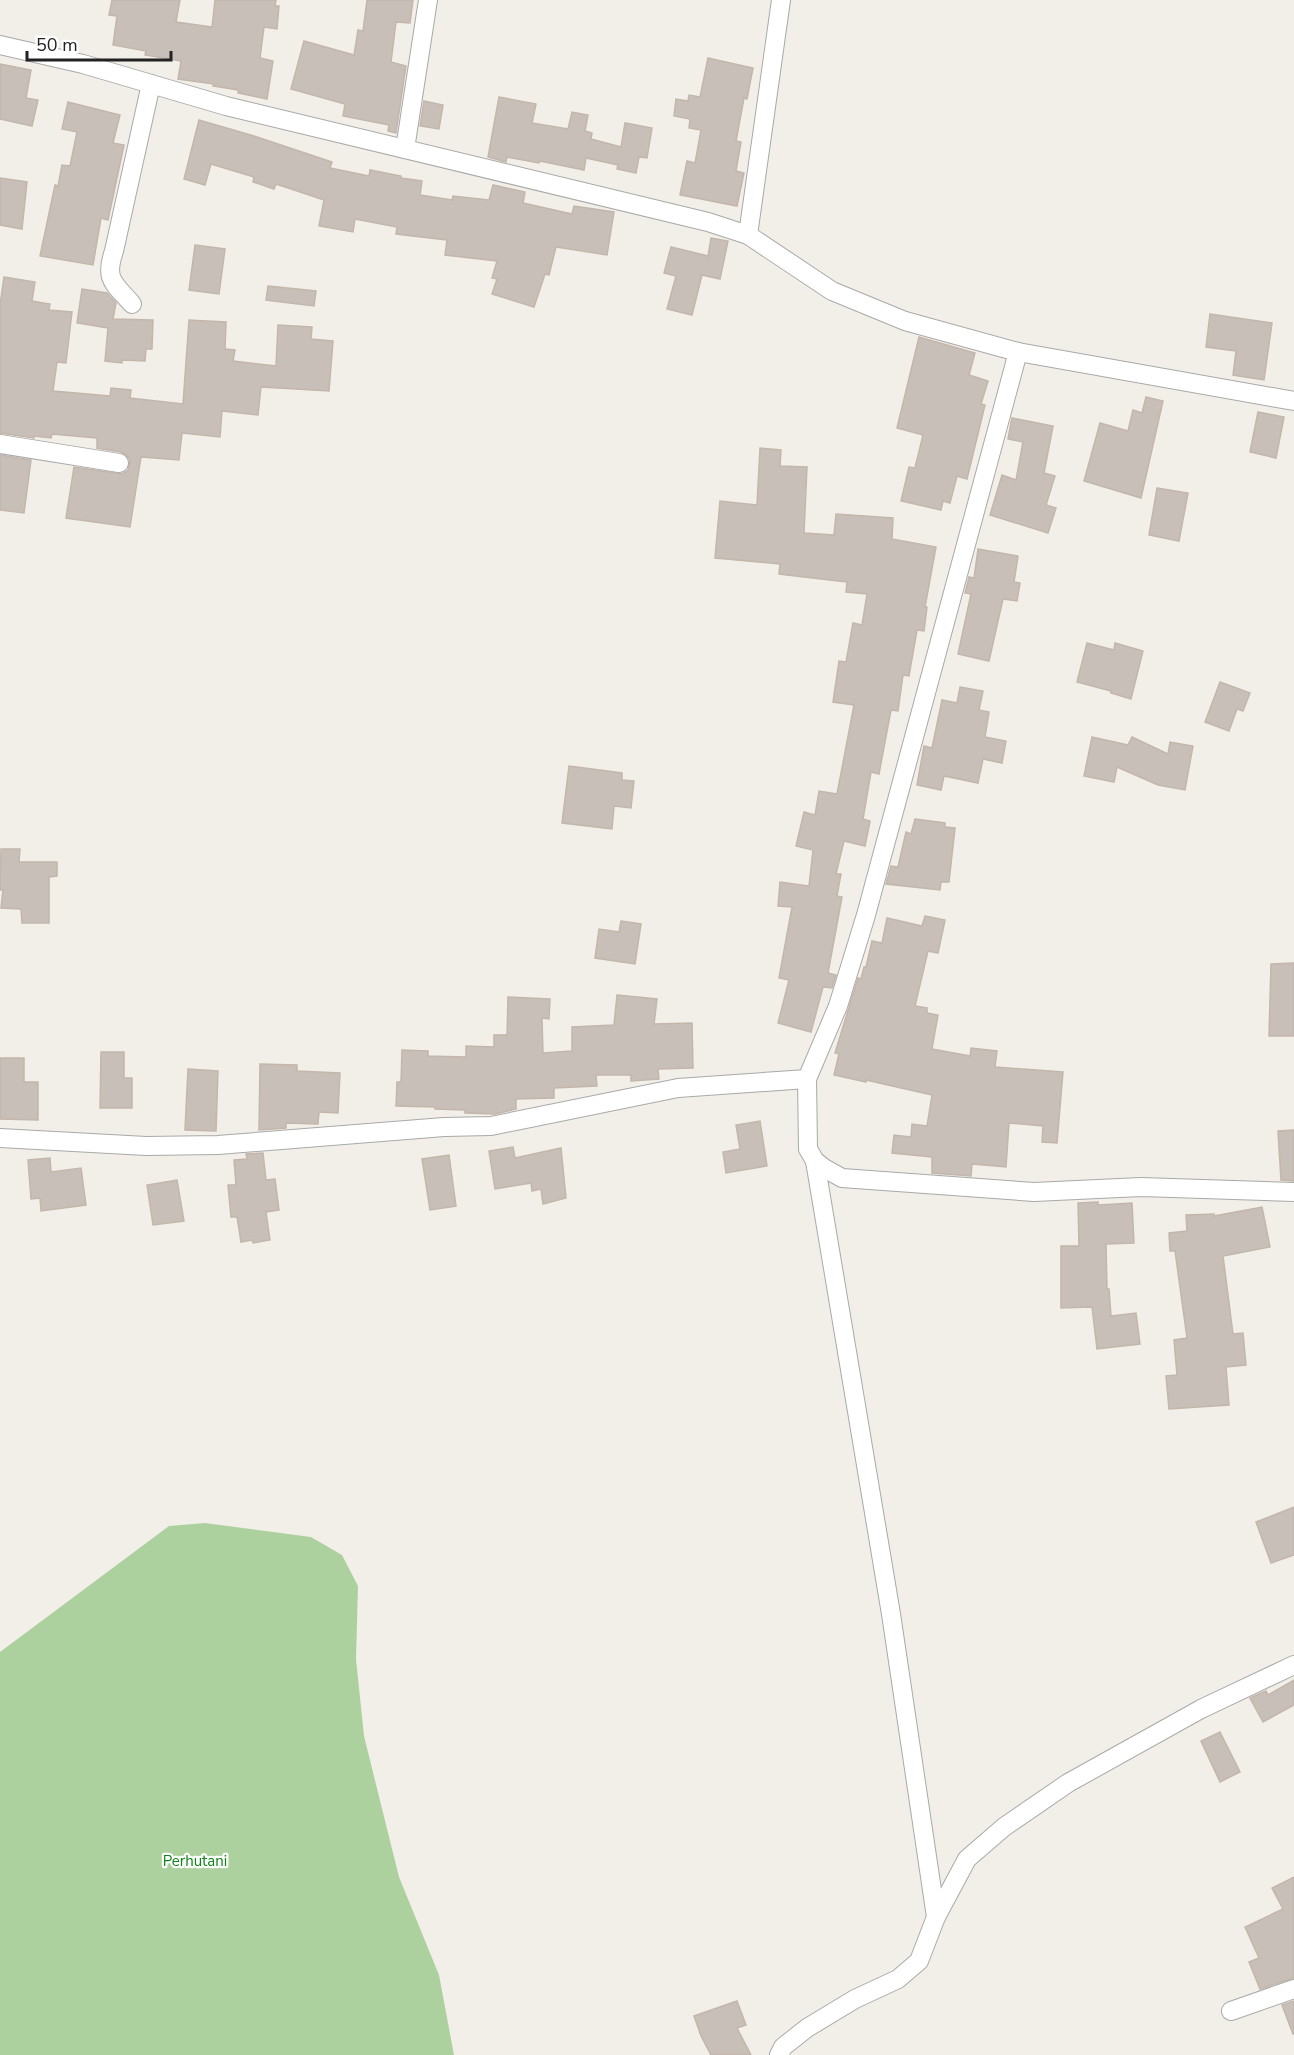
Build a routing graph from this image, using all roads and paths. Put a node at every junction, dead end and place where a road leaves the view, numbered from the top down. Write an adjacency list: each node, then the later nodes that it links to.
1 (428, 0): 5 (street)
2 (781, 0): 6 (street)
3 (0, 45): 4 (street)
4 (151, 84): 5 (street); 7 (street)
5 (405, 149): 6 (street)
6 (748, 235): 8 (street)
7 (132, 304)
8 (1018, 352): 9 (street); 12 (street)
9 (1294, 401)
10 (0, 444): 11 (street)
11 (119, 463)
12 (807, 1079): 13 (street); 14 (street)
13 (0, 1138)
14 (816, 1161): 15 (street); 17 (street)
15 (1294, 1192)
16 (1294, 1665): 17 (street)
17 (936, 1917): 20 (street)
18 (1294, 1989): 19 (street)
19 (1230, 2011)
20 (779, 2055)

